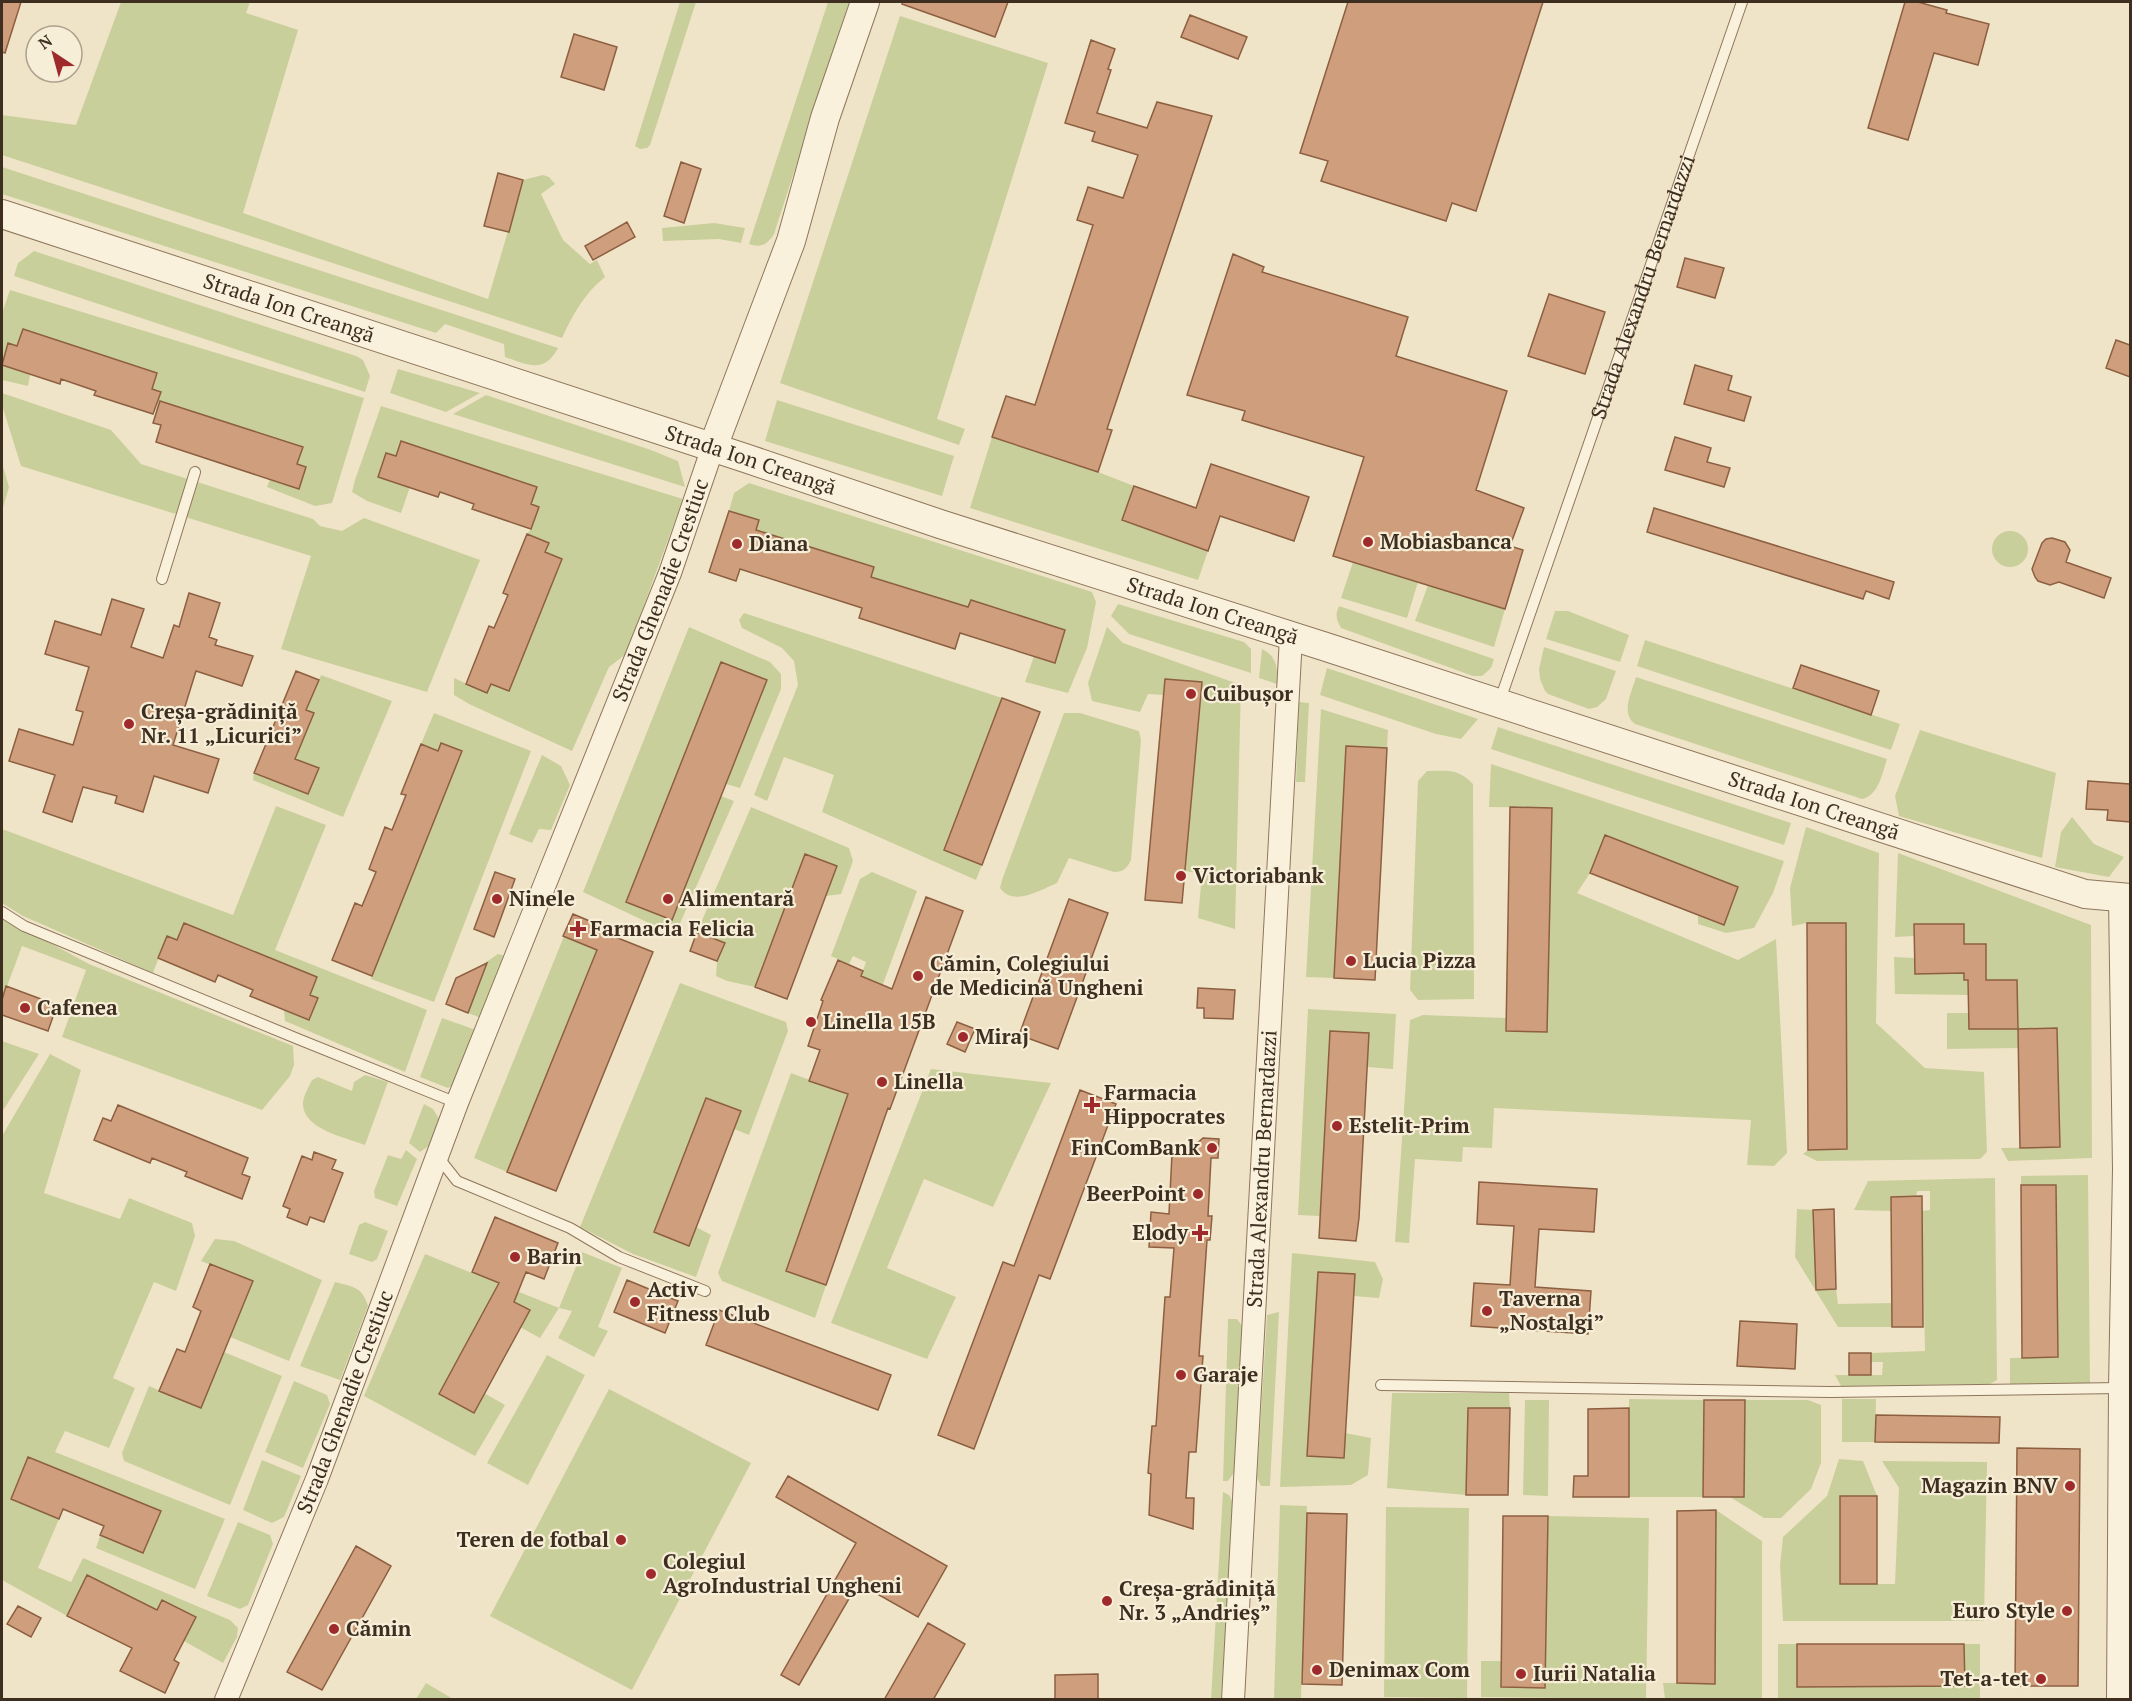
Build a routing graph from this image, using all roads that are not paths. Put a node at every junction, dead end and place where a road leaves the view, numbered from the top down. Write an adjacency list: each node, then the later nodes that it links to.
1 (865, 2): 4 (street, Strada Ghenadie Crestiuc)
2 (1742, 2): 8 (lane, Strada Alexandru Bernardazzi)
3 (2, 214): 4 (street, Strada Ion Creangă)
4 (713, 447): 7 (street, Strada Ion Creangă); 11 (street, Strada Ghenadie Crestiuc)
5 (195, 472): 6 (lane)
6 (162, 579)
7 (1290, 637): 8 (street, Strada Ion Creangă); 17 (street, Strada Alexandru Bernardazzi)
8 (1499, 704): 9 (street, Strada Ion Creangă)
9 (2125, 897): 15 (street)
10 (2, 912): 11 (lane)
11 (458, 1103): 12 (street, Strada Ghenadie Crestiuc)
12 (438, 1156): 13 (lane); 16 (street, Strada Ghenadie Crestiuc)
13 (705, 1291)
14 (1381, 1385): 15 (lane)
15 (2120, 1388): 18 (street)
16 (226, 1700)
17 (1233, 1700)
18 (2118, 1700)

